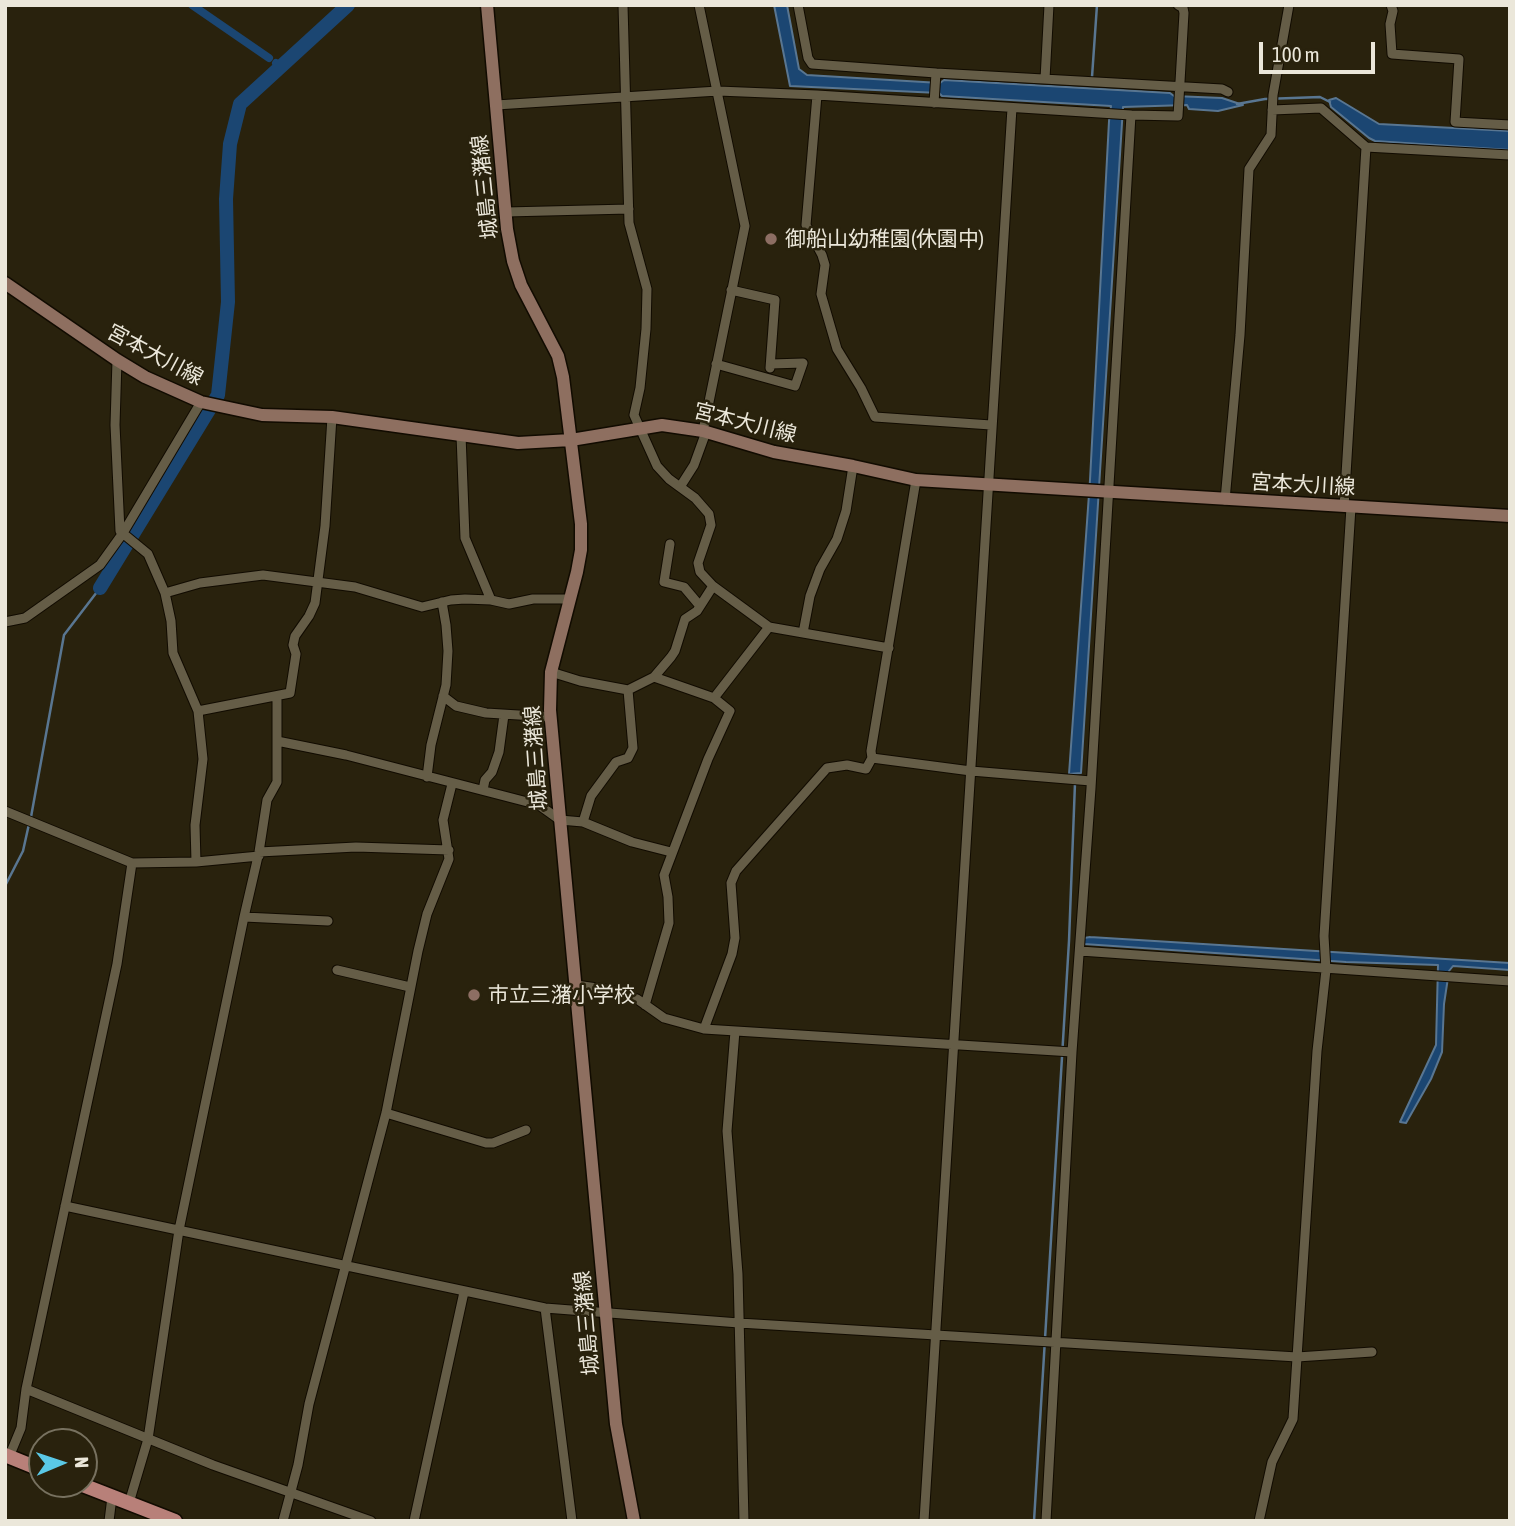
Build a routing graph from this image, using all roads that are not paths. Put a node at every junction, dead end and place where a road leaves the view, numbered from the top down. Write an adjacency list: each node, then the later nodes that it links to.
1 (487, 5): 18 (main road, 城島三潴線)
2 (623, 5): 14 (street)
3 (699, 5): 12 (street)
4 (798, 5): 9 (street)
5 (1049, 5): 10 (street)
6 (1178, 5): 11 (street)
7 (1289, 5): 17 (street)
8 (1391, 5): 21 (street)
9 (936, 77): 10 (street); 16 (street)
10 (1045, 79): 11 (street)
11 (1180, 90): 13 (street); 20 (street)
12 (718, 91): 14 (street); 15 (street); 27 (street)
13 (1228, 92)
14 (627, 95): 18 (street); 24 (street)
15 (817, 95): 16 (street); 34 (street)
16 (934, 99): 19 (street)
17 (1272, 103): 22 (street); 44 (street)
18 (496, 105): 25 (main road, 城島三潴線)
19 (1012, 108): 20 (street); 34 (street)
20 (1127, 115): 43 (street)
21 (1510, 125)
22 (1366, 147): 23 (street); 45 (street)
23 (1510, 155)
24 (629, 209): 25 (street); 35 (street)
25 (506, 212): 38 (main road, 城島三潴線)
26 (5, 283): 28 (main road, 宮本大川線)
27 (731, 290): 29 (street); 30 (street)
28 (117, 360): 32 (main road, 宮本大川線); 47 (street)
29 (716, 364): 31 (street); 36 (street)
30 (771, 364): 31 (street); 31 (street)
31 (768, 379)
32 (204, 402): 33 (main road, 宮本大川線); 47 (street)
33 (332, 417): 37 (main road, 宮本大川線); 49 (street)
34 (991, 425): 41 (street)
35 (640, 428): 36 (main road, 宮本大川線); 38 (main road, 宮本大川線); 42 (street)
36 (704, 431): 39 (main road, 宮本大川線); 42 (street)
37 (461, 435): 38 (main road, 宮本大川線); 53 (street)
38 (571, 440): 52 (main road, 城島三潴線)
39 (853, 466): 40 (main road, 宮本大川線); 58 (street)
40 (916, 480): 41 (main road, 宮本大川線); 59 (street)
41 (989, 484): 43 (main road, 宮本大川線); 71 (street)
42 (680, 487): 50 (street)
43 (1107, 491): 44 (main road, 宮本大川線); 73 (street)
44 (1226, 500): 45 (main road, 宮本大川線)
45 (1348, 507): 46 (main road, 宮本大川線); 87 (street)
46 (1510, 516)
47 (123, 533): 51 (street); 56 (street)
48 (670, 544): 55 (street)
49 (317, 581): 51 (street); 54 (street); 63 (street)
50 (712, 586): 55 (street); 57 (street)
51 (165, 593): 66 (street)
52 (570, 599): 53 (street); 60 (main road, 城島三潴線)
53 (491, 600): 54 (street)
54 (442, 602): 64 (street)
55 (700, 606): 61 (street)
56 (5, 622)
57 (769, 627): 58 (street); 65 (street)
58 (803, 633): 59 (street)
59 (890, 648): 70 (street)
60 (551, 672): 62 (street); 68 (main road, 城島三潴線)
61 (654, 677): 62 (street); 65 (street)
62 (628, 690): 78 (street)
63 (277, 696): 66 (street); 69 (street)
64 (443, 696): 67 (street); 72 (street)
65 (714, 698): 80 (street)
66 (198, 711): 82 (street)
67 (504, 715): 68 (street); 75 (street)
68 (551, 717): 77 (main road, 城島三潴線)
69 (277, 741): 72 (street); 81 (street)
70 (872, 758): 71 (street); 93 (street)
71 (971, 771): 73 (street); 95 (street)
72 (427, 777): 74 (street)
73 (1091, 781): 86 (street)
74 (452, 785): 75 (street); 79 (street)
75 (483, 790): 77 (street)
76 (5, 811): 83 (street)
77 (560, 820): 78 (street); 90 (main road, 城島三潴線)
78 (583, 822): 80 (street)
79 (449, 850): 81 (street); 91 (street)
80 (671, 852): 92 (street)
81 (259, 854): 82 (street); 84 (street)
82 (196, 862): 83 (street)
83 (132, 863): 99 (street)
84 (244, 917): 85 (street); 100 (street)
85 (328, 921)
86 (1081, 944): 87 (street); 96 (street)
87 (1325, 967): 89 (street); 109 (street)
88 (337, 970): 91 (street)
89 (1510, 981)
90 (576, 985): 92 (street); 104 (main road, 城島三潴線)
91 (410, 987): 97 (street)
92 (645, 1005): 93 (street)
93 (704, 1029): 94 (street)
94 (735, 1031): 95 (street); 105 (street)
95 (954, 1044): 96 (street); 106 (street)
96 (1072, 1052): 107 (street)
97 (386, 1113): 98 (street); 101 (street)
98 (526, 1130)
99 (65, 1206): 100 (street); 110 (street)
100 (179, 1230): 101 (street); 111 (street)
101 (345, 1266): 102 (street); 115 (street)
102 (464, 1292): 103 (street); 122 (street)
103 (545, 1308): 104 (street); 123 (street)
104 (605, 1314): 105 (street); 124 (main road, 城島三潴線)
105 (739, 1324): 106 (street); 125 (street)
106 (936, 1335): 107 (street); 126 (street)
107 (1056, 1344): 109 (street); 127 (street)
108 (1372, 1352): 109 (street)
109 (1297, 1357): 128 (street)
110 (26, 1389): 111 (street); 112 (street)
111 (148, 1438): 115 (street); 117 (street)
112 (7, 1456): 113 (main road)
113 (28, 1464)
114 (98, 1491): 116 (main road)
115 (289, 1493): 120 (street); 121 (street)
116 (112, 1497): 117 (main road); 118 (street)
117 (129, 1503): 119 (main road)
118 (109, 1521)
119 (175, 1521)
120 (283, 1521)
121 (371, 1521)
122 (414, 1521)
123 (572, 1521)
124 (634, 1521)
125 (744, 1521)
126 (924, 1521)
127 (1046, 1521)
128 (1259, 1521)

